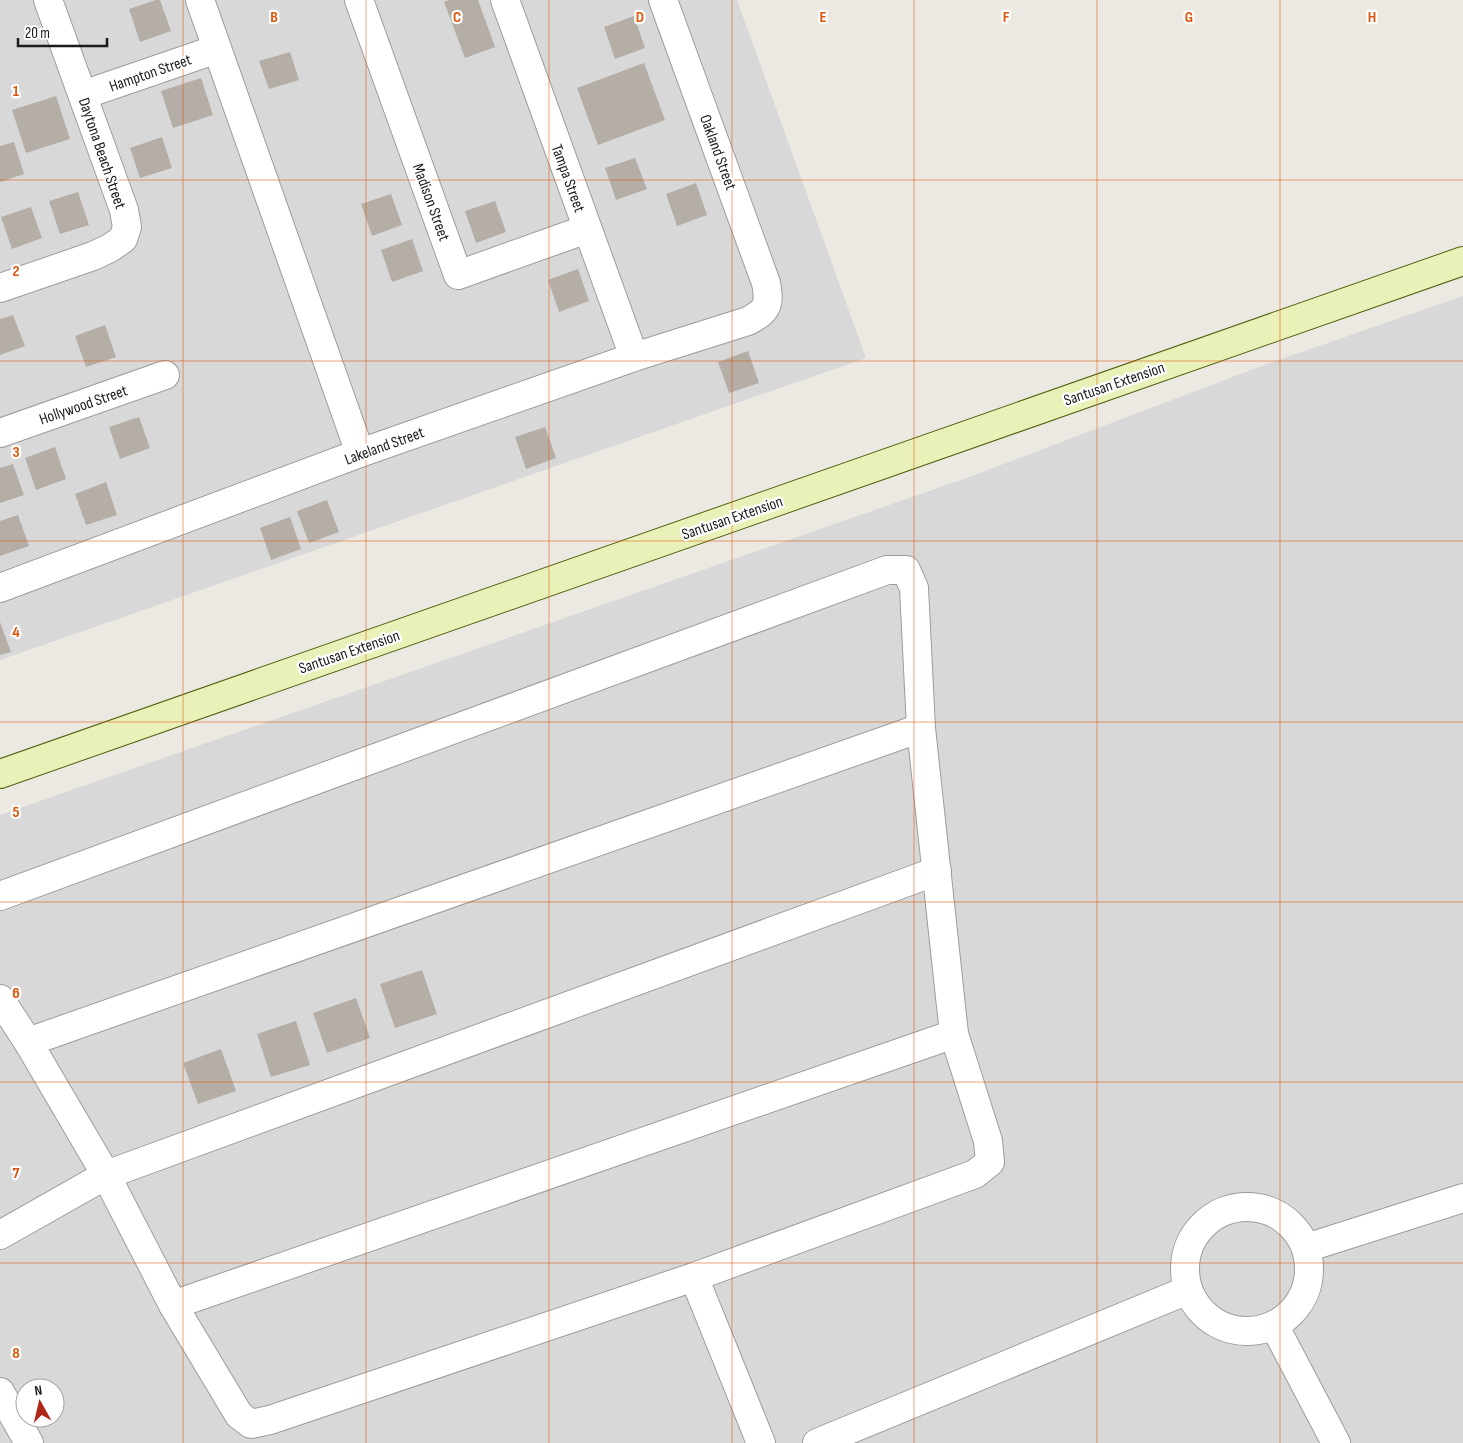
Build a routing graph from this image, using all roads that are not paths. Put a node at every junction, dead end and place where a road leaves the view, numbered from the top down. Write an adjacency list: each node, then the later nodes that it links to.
1 (48, 0): 7 (street, Daytona Beach Street)
2 (200, 0): 6 (street)
3 (360, 0): 8 (street, Madison Street)
4 (505, 0): 8 (street, Tampa Street)
5 (663, 0): 11 (street, Oakland Street)
6 (217, 49): 7 (street, Hampton Street); 15 (street)
7 (84, 95): 10 (street, Daytona Beach Street)
8 (587, 229): 12 (street, Tampa Street)
9 (1463, 261): 18 (street, Santusan Extension)
10 (0, 288)
11 (768, 306): 12 (street, Lakeland Street)
12 (634, 357): 15 (street, Lakeland Street)
13 (165, 375): 14 (street, Hollywood Street)
14 (0, 433)
15 (360, 453): 16 (street, Lakeland Street)
16 (0, 588)
17 (921, 728): 19 (street); 20 (street); 23 (street)
18 (0, 774)
19 (936, 871): 22 (street); 24 (street)
20 (0, 896)
21 (0, 999): 23 (street)
22 (954, 1034): 28 (street); 30 (street)
23 (28, 1042): 24 (street)
24 (106, 1175): 26 (street); 30 (street)
25 (1463, 1198): 27 (street)
26 (0, 1235)
27 (1306, 1248): 29 (street); 31 (street)
28 (694, 1276): 30 (street); 34 (street)
29 (1188, 1290): 31 (street); 35 (street)
30 (173, 1305)
31 (1274, 1325): 36 (street)
32 (0, 1392): 33 (street)
33 (29, 1443)
34 (761, 1443)
35 (817, 1443)
36 (1336, 1443)

